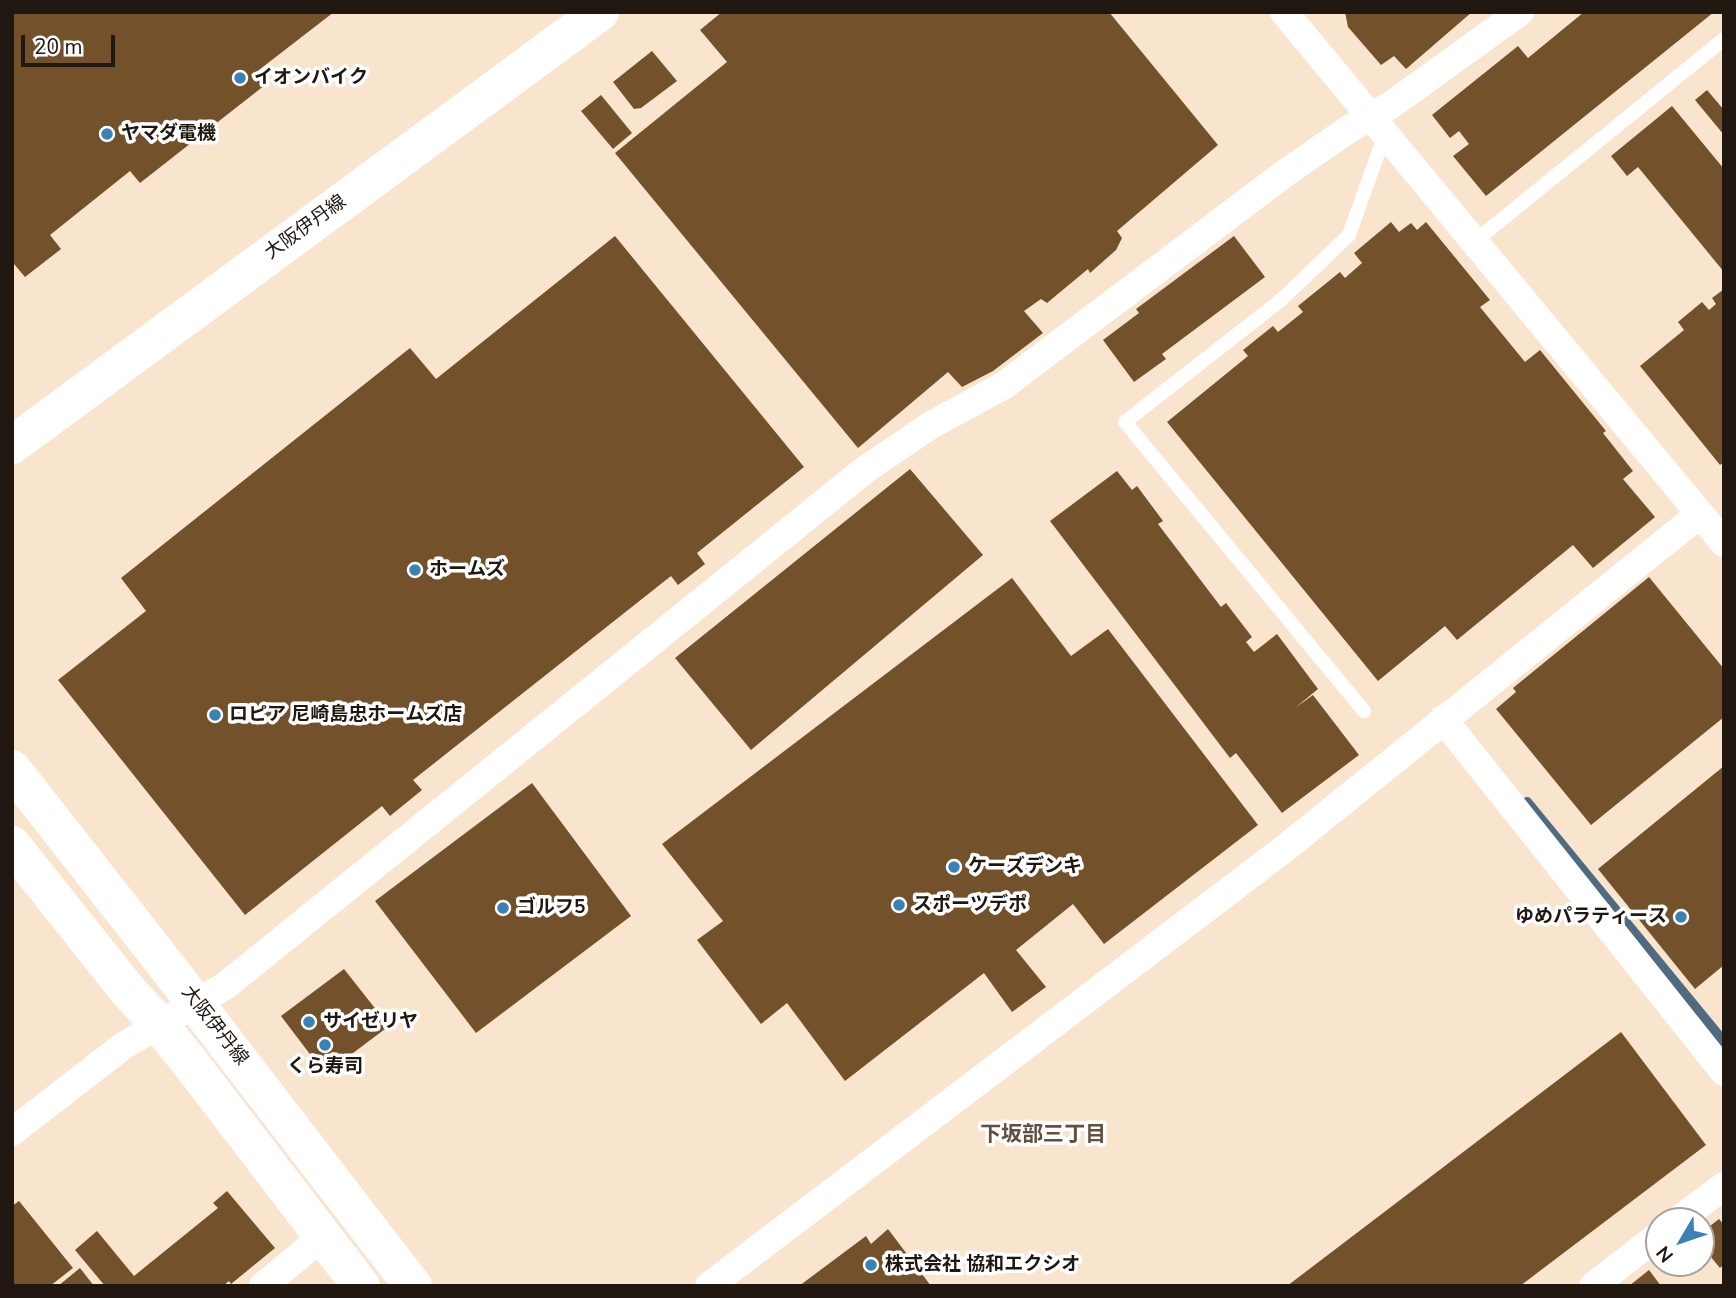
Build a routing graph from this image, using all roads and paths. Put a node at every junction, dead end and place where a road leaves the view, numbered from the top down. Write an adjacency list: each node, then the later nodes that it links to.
1 (600, 12): 7 (main road, 大阪伊丹線)
2 (1284, 12): 5 (street)
3 (1520, 12): 5 (street)
4 (1722, 44): 6 (lane)
5 (1378, 125): 6 (street); 10 (lane); 14 (street)
6 (1474, 242): 8 (street)
7 (12, 444)
8 (1700, 514): 9 (street); 11 (street)
9 (1724, 543)
10 (1364, 711)
11 (1443, 719): 16 (street); 25 (street)
12 (12, 769): 14 (main road, 大阪伊丹線)
13 (12, 845): 15 (main road)
14 (195, 1003): 15 (street); 24 (main road, 大阪伊丹線)
15 (158, 1023): 17 (street); 20 (main road)
16 (1724, 1072)
17 (12, 1132)
18 (1724, 1186): 19 (street)
19 (1696, 1207)
20 (322, 1237): 22 (street); 23 (main road)
21 (1645, 1246): 26 (street)
22 (262, 1286)
23 (361, 1286)
24 (413, 1286)
25 (709, 1286)
26 (1592, 1286)

